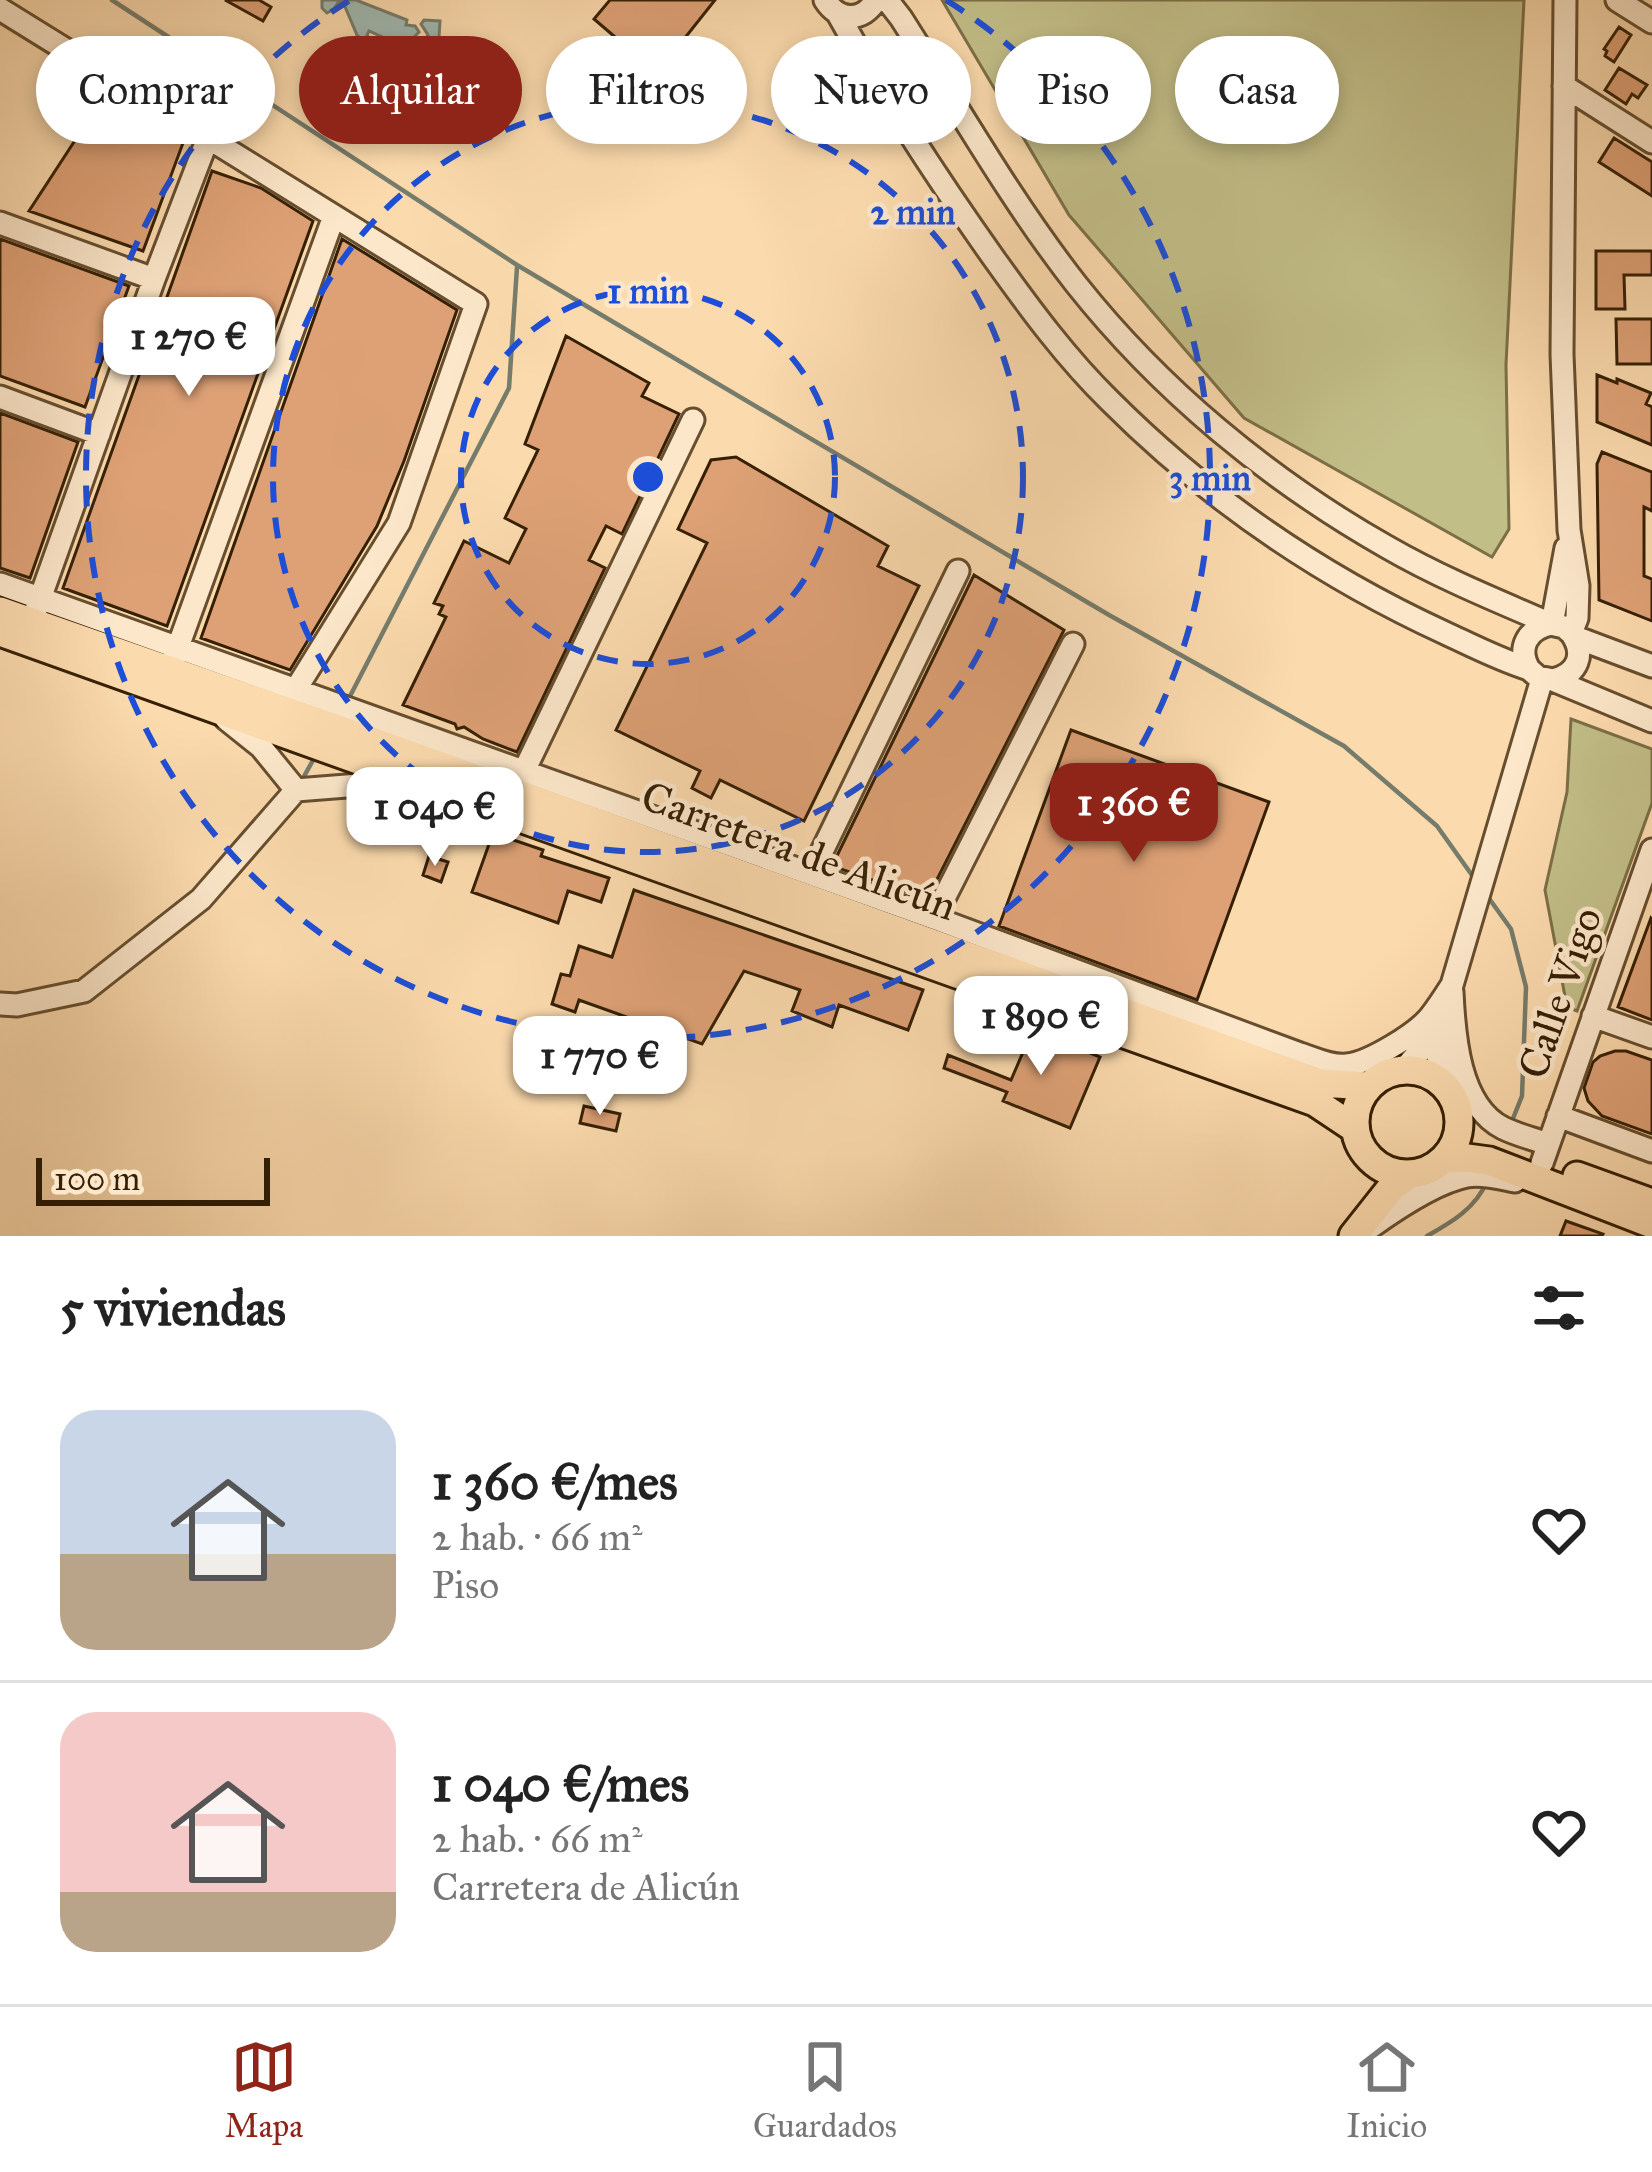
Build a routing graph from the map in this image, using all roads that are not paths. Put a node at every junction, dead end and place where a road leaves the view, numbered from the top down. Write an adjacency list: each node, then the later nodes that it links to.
1 (876, 0): 5 (street)
2 (886, 0): 23 (street)
3 (1565, 0): 9 (street)
4 (1617, 0): 7 (street)
5 (832, 7): 28 (street)
6 (0, 9): 8 (street)
7 (1652, 22)
8 (44, 36)
9 (1564, 86): 10 (street); 23 (street)
10 (1652, 142)
11 (206, 144): 15 (street)
12 (218, 144): 13 (street)
13 (334, 216): 26 (street); 29 (street)
14 (0, 223): 15 (street)
15 (154, 279): 18 (street)
16 (0, 397): 18 (street)
17 (693, 420): 34 (street)
18 (99, 434): 21 (street)
19 (958, 571): 38 (street)
20 (0, 584): 21 (street)
21 (36, 610): 22 (main road, Carretera de Alicún); 26 (main road, Carretera de Alicún)
22 (0, 611)
23 (1562, 630): 27 (street); 28 (street); 28 (street)
24 (0, 632): 30 (main road, Carretera de Alicún)
25 (1073, 644): 39 (street)
26 (174, 658): 29 (street); 31 (main road, Carretera de Alicún)
27 (1652, 666)
28 (1542, 676): 32 (street); 40 (street)
29 (296, 689): 31 (street)
30 (212, 707): 31 (main road, Carretera de Alicún); 36 (street)
31 (307, 717): 33 (main road, Carretera de Alicún); 34 (street)
32 (1652, 721)
33 (349, 744): 35 (main road, Carretera de Alicún); 45 (main road, Carretera de Alicún)
34 (524, 771): 38 (street)
35 (441, 789): 36 (street); 48 (main road, Carretera de Alicún)
36 (296, 790): 41 (street)
37 (1652, 850): 42 (street, Calle Vigo)
38 (811, 874): 39 (street)
39 (934, 918): 40 (street)
40 (1452, 985): 44 (street); 46 (street); 49 (street)
41 (0, 1004)
42 (1593, 1016): 43 (street); 47 (street, Calle Vigo)
43 (1652, 1037)
44 (1404, 1069): 45 (main road); 46 (main road)
45 (1368, 1086): 48 (main road)
46 (1447, 1089): 49 (main road)
47 (1558, 1116): 50 (street); 52 (street, Calle Vigo)
48 (1354, 1128): 51 (main road)
49 (1467, 1144): 52 (main road); 53 (main road); 56 (street)
50 (1652, 1151)
51 (1367, 1160): 53 (main road); 56 (main road)
52 (1535, 1161): 54 (main road); 55 (main road)
53 (1408, 1175): 56 (main road)
54 (1652, 1203)
55 (1652, 1224)
56 (1353, 1236)

